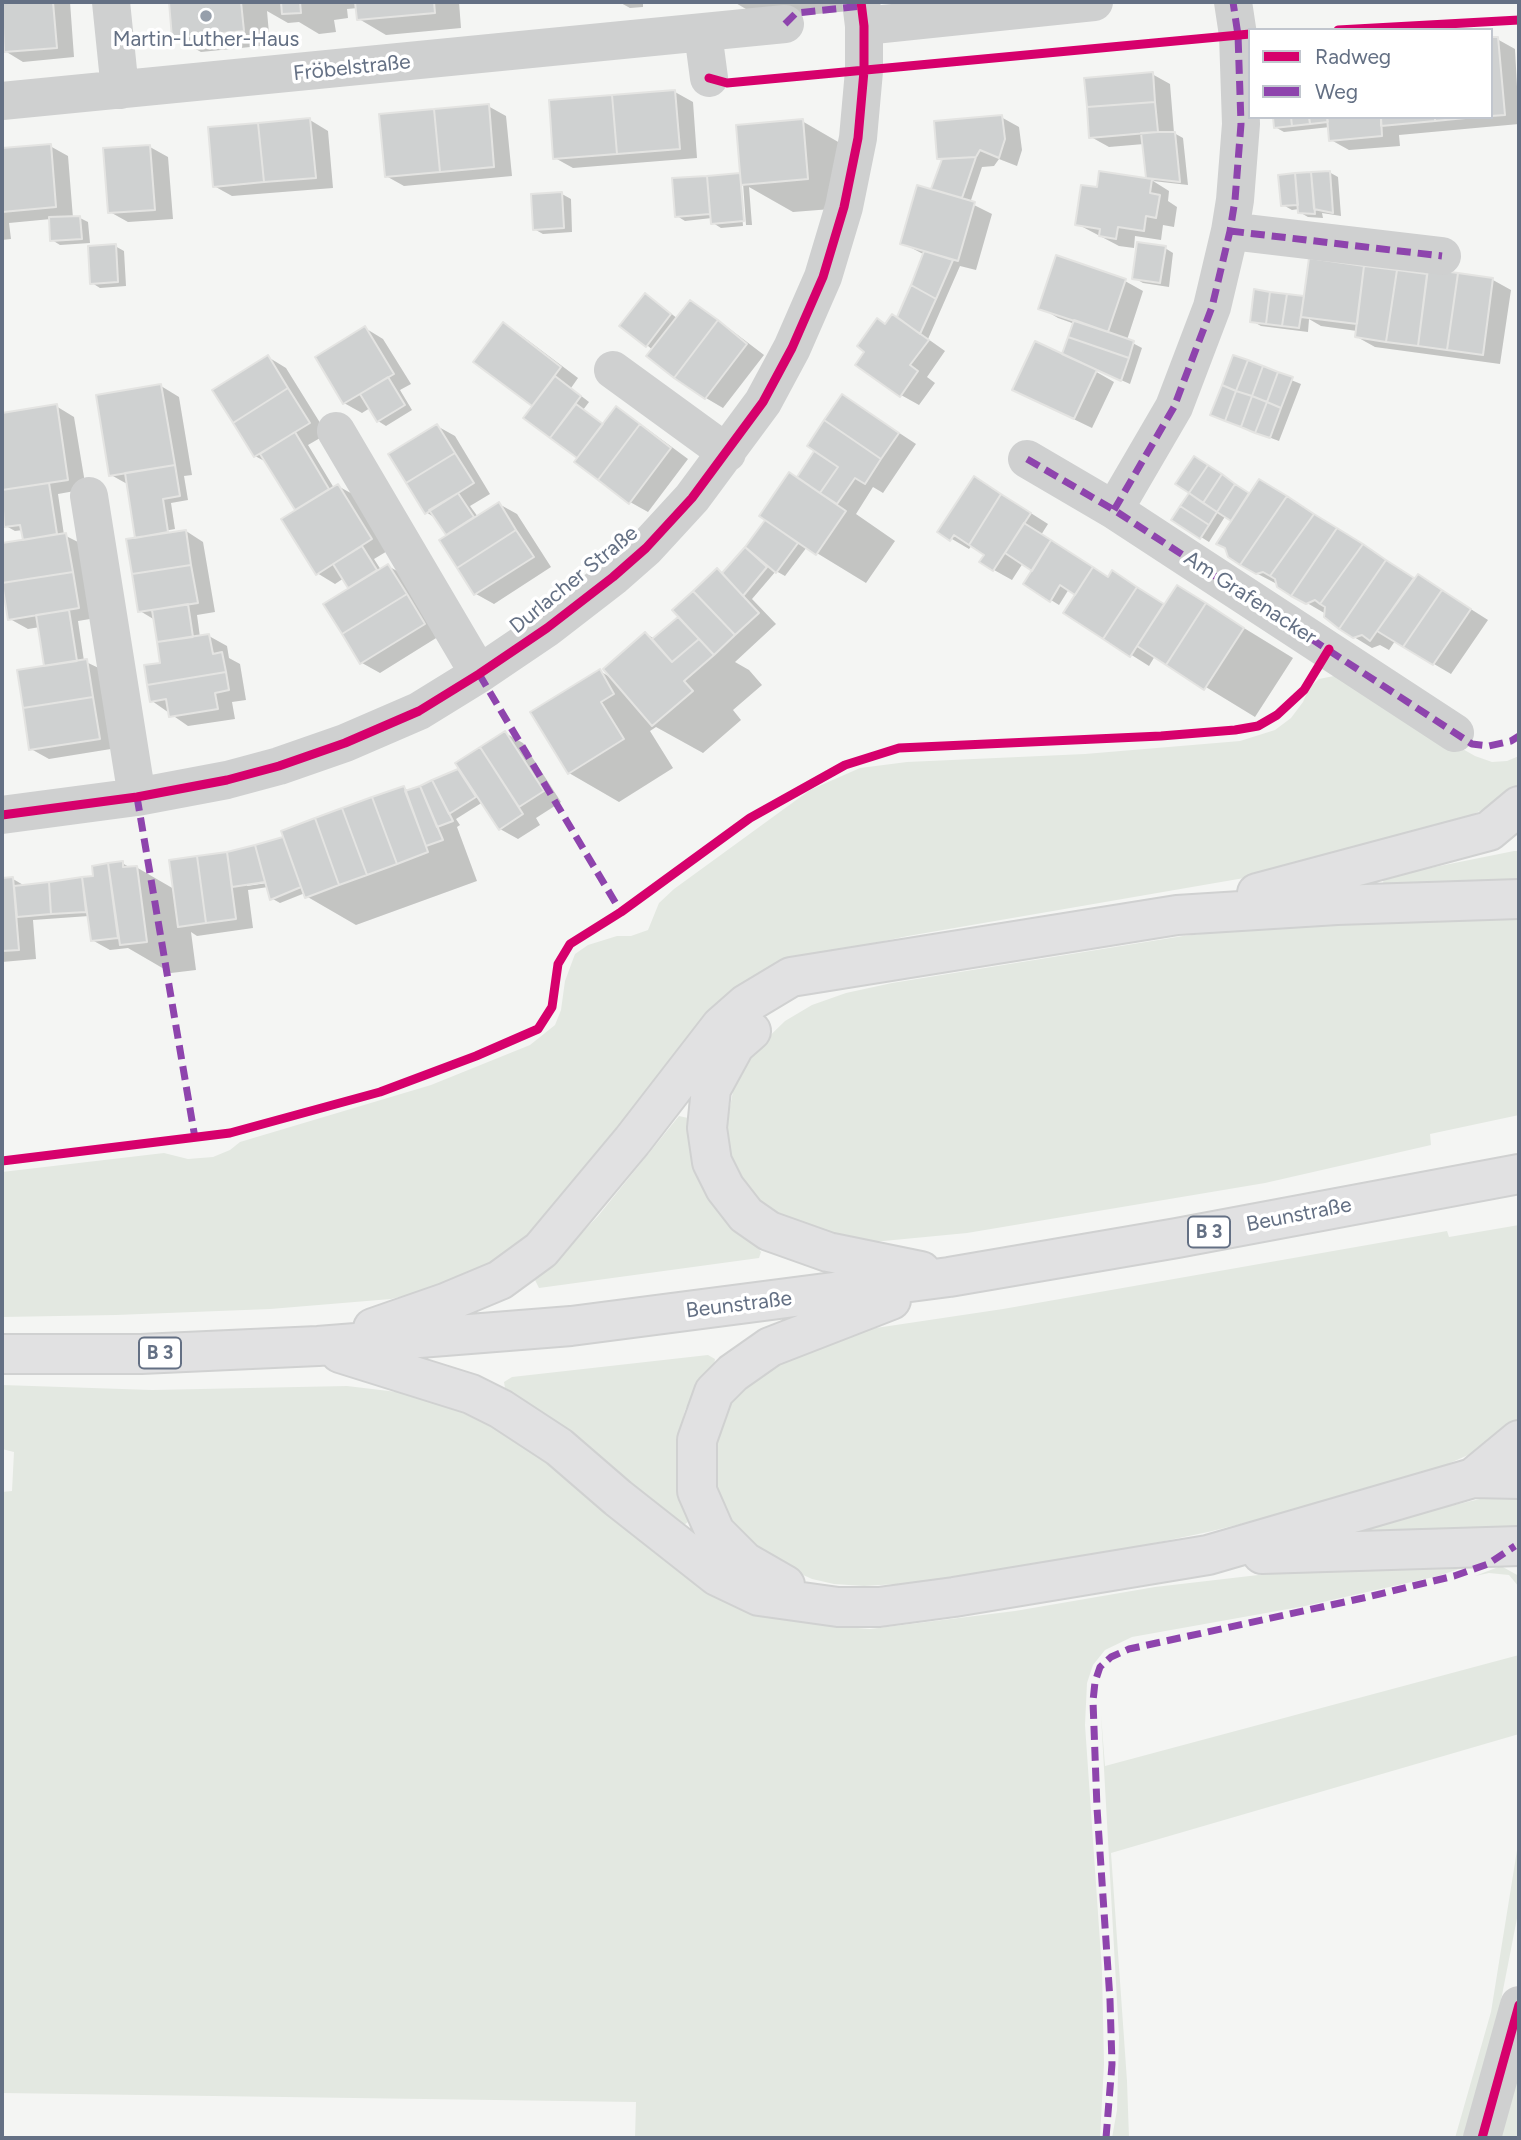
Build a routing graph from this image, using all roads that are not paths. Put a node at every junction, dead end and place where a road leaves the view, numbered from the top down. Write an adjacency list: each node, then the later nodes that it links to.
1 (111, 2): 8 (street)
2 (1094, 2): 4 (street)
3 (1233, 2): 10 (street)
4 (863, 11): 14 (street, Durlacher Straße)
5 (785, 24): 6 (street, Fröbelstraße)
6 (703, 33): 7 (street); 8 (street, Fröbelstraße)
7 (709, 78)
8 (120, 90): 9 (street, Fröbelstraße)
9 (2, 101)
10 (1230, 231): 11 (street); 17 (street)
11 (1442, 256)
12 (613, 370): 14 (street)
13 (336, 431): 18 (street)
14 (727, 453): 18 (street, Durlacher Straße)
15 (1027, 458): 17 (street, Am Grafenacker)
16 (89, 496): 20 (street)
17 (1114, 510): 19 (street, Am Grafenacker)
18 (479, 674): 20 (street, Durlacher Straße)
19 (1455, 733)
20 (137, 797): 22 (street, Durlacher Straße)
21 (1519, 806): 23 (main road)
22 (2, 816)
23 (1504, 833): 25 (main road)
24 (1519, 899): 25 (main road)
25 (1177, 915): 26 (main road)
26 (867, 963): 28 (main road); 29 (main road)
27 (1519, 1174): 28 (main road, Beunstraße / B 3)
28 (949, 1277): 29 (main road, Beunstraße / B 3); 36 (main road)
29 (318, 1346): 30 (main road, Beunstraße / B 3); 36 (main road)
30 (2, 1354)
31 (1519, 1440): 32 (main road)
32 (1473, 1478): 33 (main road); 35 (main road)
33 (1519, 1479)
34 (1519, 1546): 35 (main road)
35 (1208, 1555): 36 (main road)
36 (838, 1607)
37 (1519, 2005): 38 (street)
38 (1482, 2138)

